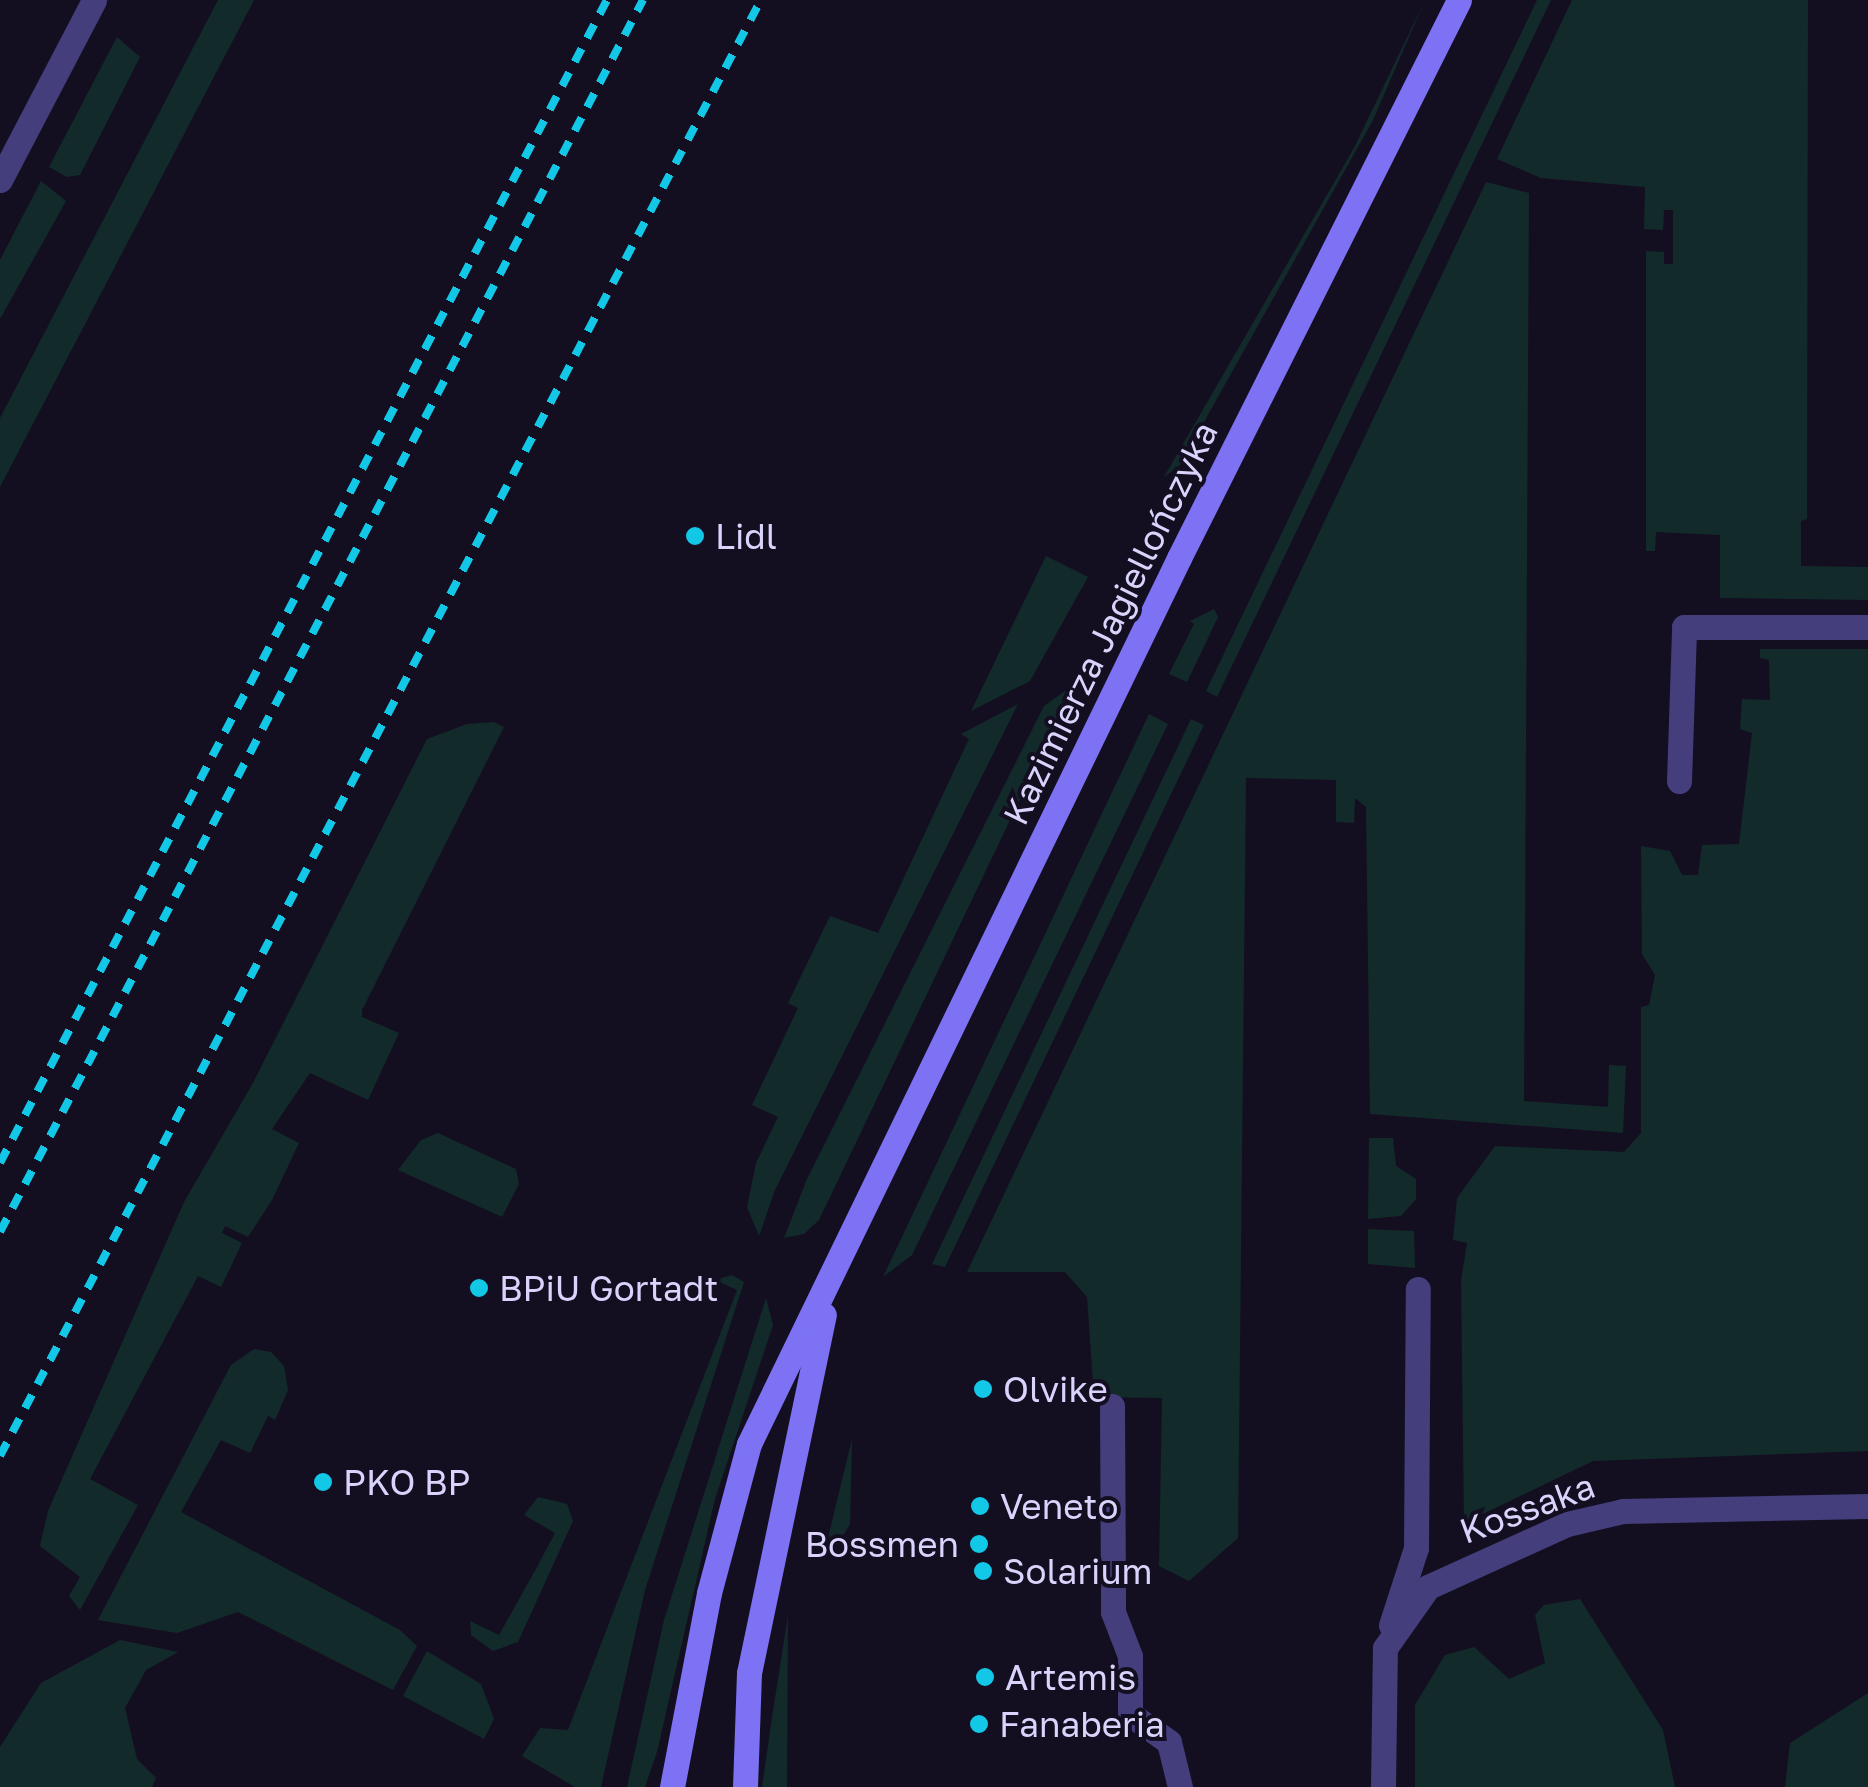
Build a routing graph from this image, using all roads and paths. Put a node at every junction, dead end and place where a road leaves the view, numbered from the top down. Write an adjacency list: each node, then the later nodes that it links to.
1 (94, 0): 3 (street)
2 (1460, 0): 6 (main road, Kazimierza Jagiellończyka)
3 (0, 180)
4 (1868, 627): 5 (street)
5 (1680, 781)
6 (830, 1280): 11 (main road, Kazimierza Jagiellończyka); 12 (main road, Kazimierza Jagiellończyka)
7 (1418, 1289): 10 (street)
8 (1112, 1406): 13 (street)
9 (1868, 1506): 10 (street, Kossaka)
10 (1386, 1648): 14 (street)
11 (672, 1787)
12 (745, 1787)
13 (1180, 1787)
14 (1383, 1787)

